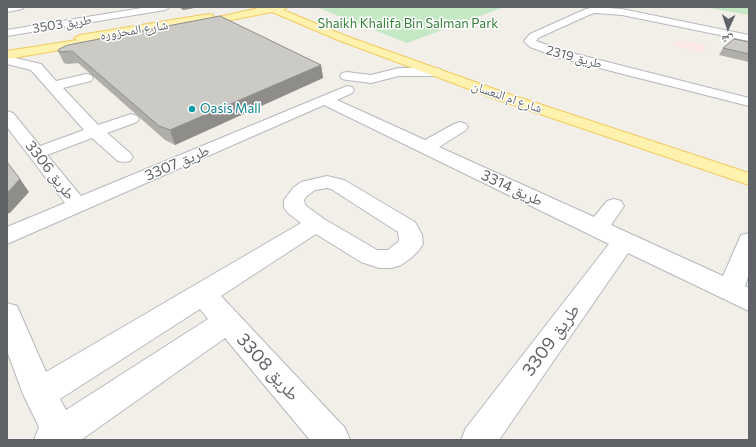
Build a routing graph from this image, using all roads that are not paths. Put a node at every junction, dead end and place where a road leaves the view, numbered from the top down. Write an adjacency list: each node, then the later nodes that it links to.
1 (19, 7): 8 (street)
2 (165, 7): 12 (street, طريق 3503)
3 (235, 7): 9 (main road)
4 (260, 7): 9 (main road, شارع المحزوره)
5 (283, 7): 7 (main road, شارع المحزوره)
6 (294, 7): 32 (main road, شارع ام النعسان)
7 (270, 8): 10 (main road, شارع ام النعسان); 11 (main road, شارع المحزوره)
8 (7, 9)
9 (212, 16): 14 (main road, شارع المحزوره)
10 (303, 22): 11 (main road); 18 (main road, شارع ام النعسان)
11 (200, 23): 16 (main road, شارع المحزوره)
12 (7, 33)
13 (749, 38): 22 (street, طريق 2319)
14 (66, 40): 15 (street)
15 (7, 45)
16 (7, 55)
17 (7, 60): 20 (street)
18 (434, 72): 21 (street); 33 (main road, شارع ام النعسان)
19 (86, 78): 20 (street)
20 (53, 86): 28 (street)
21 (335, 90): 26 (street, طريق 3307); 29 (street, طريق 3314)
22 (749, 102)
23 (262, 109): 26 (street)
24 (7, 116): 30 (street, طريق 3306)
25 (131, 119): 28 (street)
26 (280, 120): 34 (street, طريق 3307)
27 (460, 126): 29 (street)
28 (95, 132): 30 (street); 31 (street)
29 (426, 147): 37 (street, طريق 3314)
30 (36, 153): 34 (street, طريق 3306)
31 (124, 157)
32 (749, 167)
33 (749, 179)
34 (78, 206): 38 (street, طريق 3307)
35 (614, 206): 37 (street)
36 (316, 224): 36 (street); 41 (street)
37 (598, 228): 39 (street, طريق 3314)
38 (7, 236)
39 (624, 241): 42 (street, طريق 3314); 48 (street, طريق 3309)
40 (749, 241): 42 (street)
41 (203, 294): 44 (street, طريق 3308); 45 (street)
42 (740, 295)
43 (7, 314): 45 (street)
44 (227, 321): 46 (street); 47 (street, طريق 3308)
45 (39, 394): 46 (street)
46 (56, 437)
47 (333, 440)
48 (478, 440)

